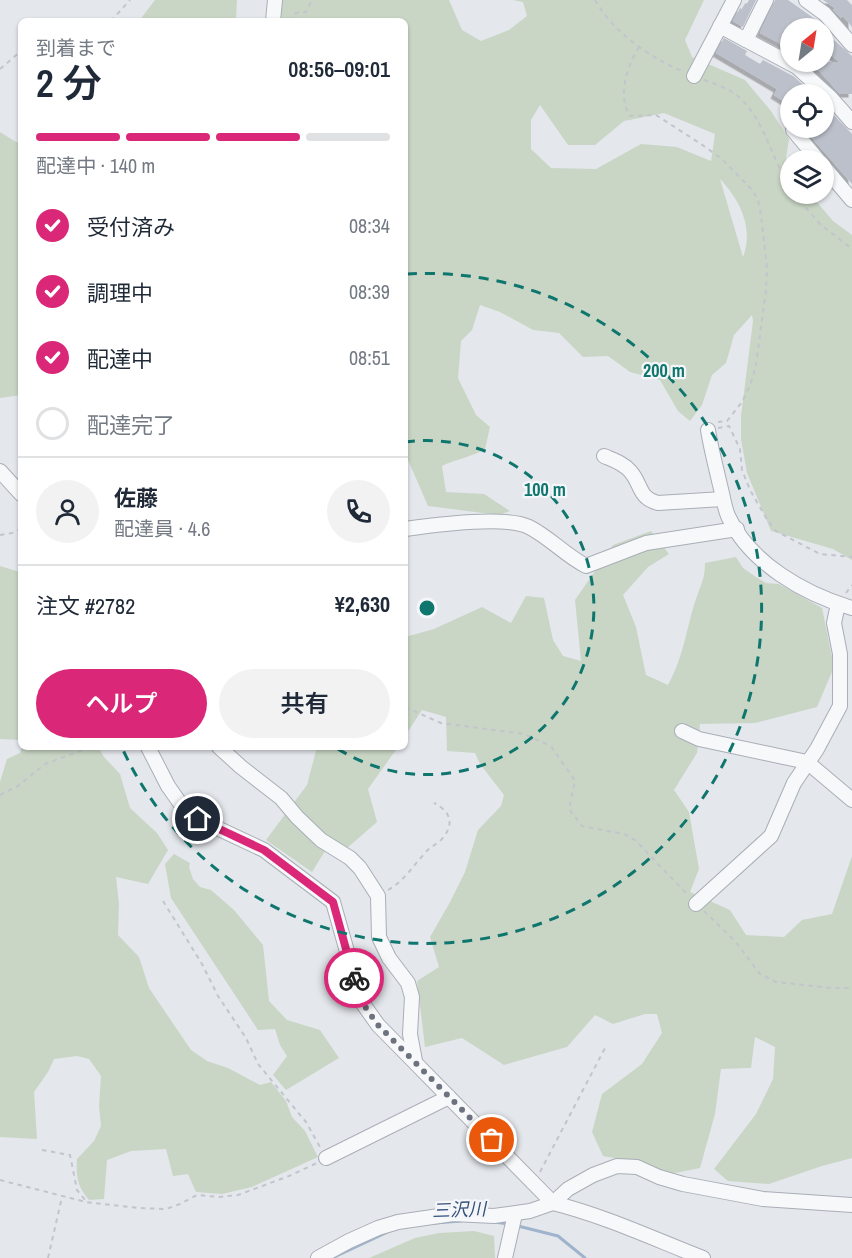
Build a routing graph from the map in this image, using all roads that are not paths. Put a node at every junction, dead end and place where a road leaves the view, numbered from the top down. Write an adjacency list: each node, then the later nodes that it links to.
1 (275, 0): 5 (street)
2 (734, 0): 6 (street)
3 (766, 0): 7 (street)
4 (806, 0): 8 (street)
5 (273, 18)
6 (720, 26): 7 (street); 9 (street)
7 (746, 40): 10 (street)
8 (852, 45)
9 (694, 76)
10 (812, 84)
11 (834, 107): 12 (street)
12 (852, 122)
13 (800, 138): 14 (street)
14 (810, 150)
15 (834, 179): 16 (street)
16 (852, 200)
17 (708, 430): 21 (street)
18 (604, 456): 21 (street)
19 (0, 471): 20 (street)
20 (18, 491)
21 (723, 499): 22 (street)
22 (737, 529): 23 (street); 24 (street)
23 (408, 530)
24 (838, 604): 25 (street); 29 (street)
25 (852, 608)
26 (682, 731): 29 (street)
27 (150, 750): 32 (street)
28 (223, 750): 32 (street)
29 (807, 762): 30 (street); 31 (street)
30 (852, 801)
31 (696, 904)
32 (415, 1061): 33 (street)
33 (450, 1097): 34 (street); 35 (street)
34 (326, 1158)
35 (553, 1203): 36 (street); 37 (street); 40 (street)
36 (852, 1204)
37 (515, 1214): 38 (street); 39 (street)
38 (318, 1258)
39 (505, 1258)
40 (704, 1258)

